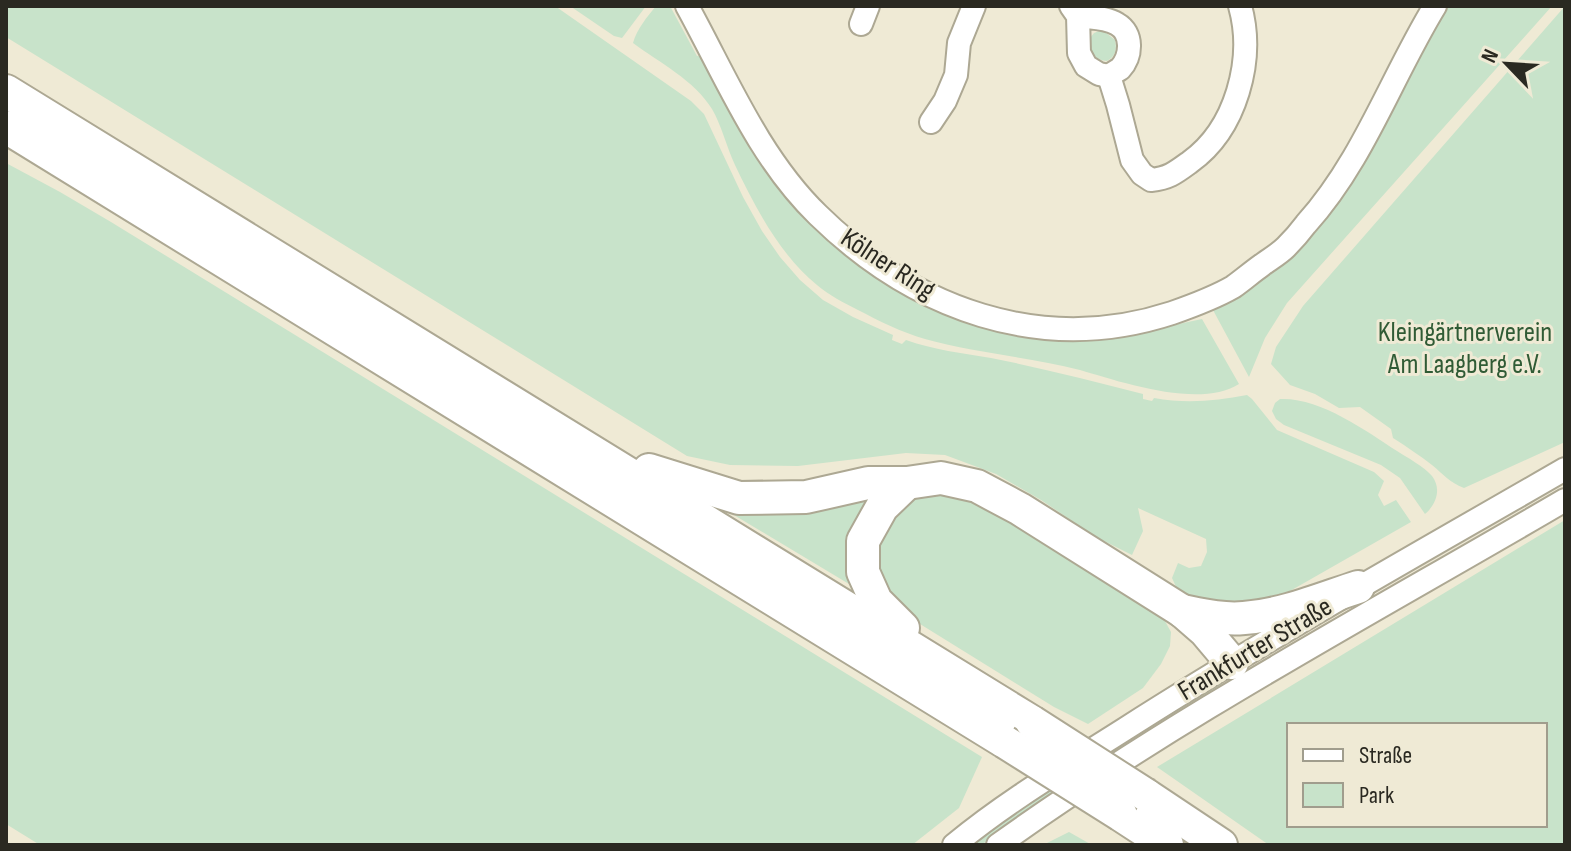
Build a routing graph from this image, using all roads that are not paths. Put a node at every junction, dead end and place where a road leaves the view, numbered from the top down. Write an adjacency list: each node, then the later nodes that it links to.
1 (687, 6): 4 (street, Kölner Ring)
2 (974, 6): 8 (street)
3 (1240, 6): 6 (street)
4 (1435, 6)
5 (1074, 11): 6 (street); 6 (street)
6 (1109, 76)
7 (6, 91): 10 (highway)
8 (931, 122)
9 (6, 127): 18 (highway, bridge)
10 (586, 446): 12 (highway); 16 (highway)
11 (1565, 469): 14 (street, Frankfurter Straße)
12 (907, 483): 15 (highway); 16 (highway)
13 (1565, 500): 17 (street, Frankfurter Straße)
14 (1358, 587): 15 (highway); 17 (street, Frankfurter Straße)
15 (1182, 611): 17 (highway)
16 (939, 665): 18 (highway, bridge)
17 (1239, 674): 19 (street, Frankfurter Straße); 20 (street, Frankfurter Straße)
18 (1134, 805): 21 (highway); 22 (highway)
19 (954, 845)
20 (998, 845)
21 (1167, 845)
22 (1221, 845)

